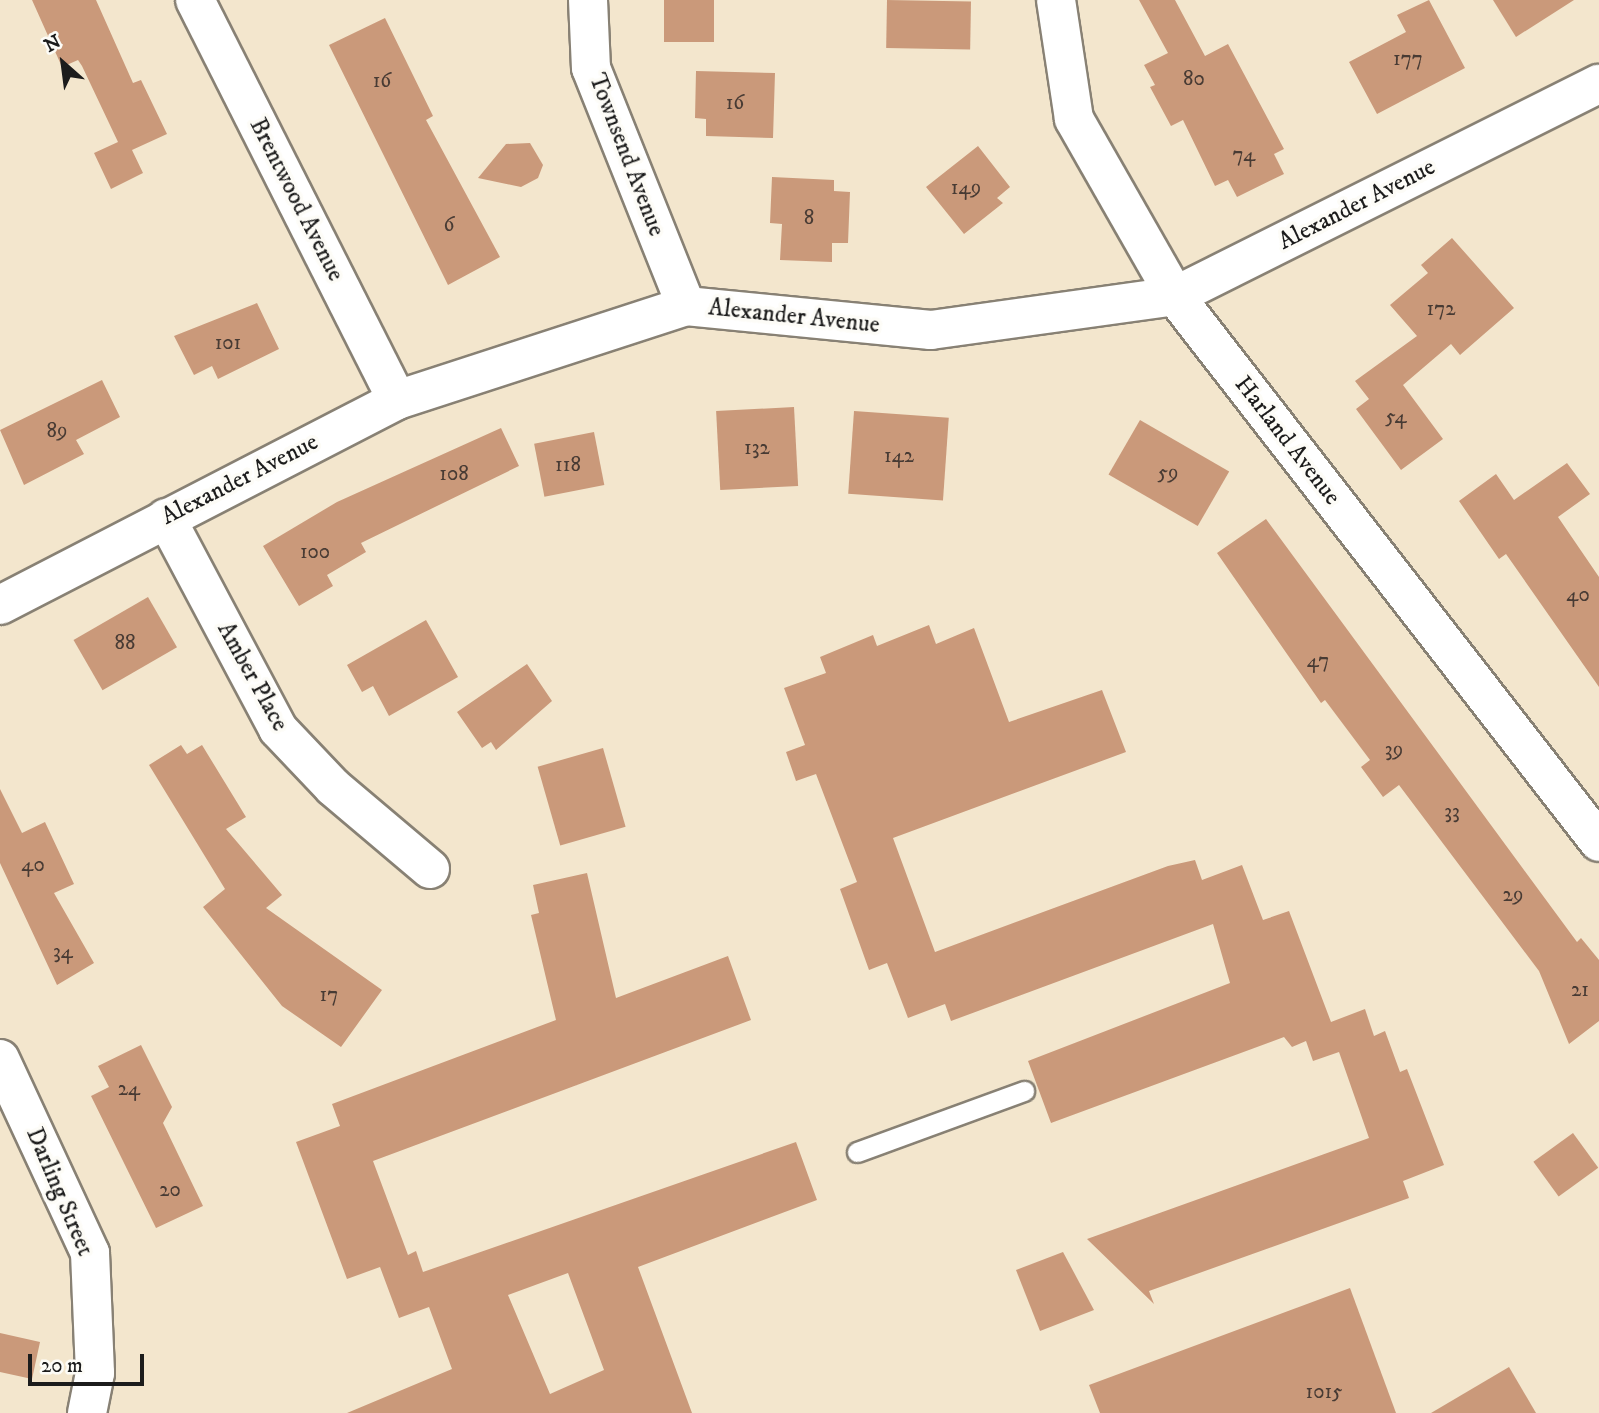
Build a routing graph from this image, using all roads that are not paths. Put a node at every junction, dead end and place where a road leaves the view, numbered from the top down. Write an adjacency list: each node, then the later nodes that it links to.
1 (195, 0): 7 (street, Brentwood Avenue)
2 (588, 0): 6 (street, Townsend Avenue)
3 (1056, 0): 5 (street, Harland Avenue)
4 (1599, 84): 5 (street, Alexander Avenue)
5 (1175, 296): 6 (street, Alexander Avenue); 10 (street, Harland Avenue)
6 (686, 306): 7 (street, Alexander Avenue)
7 (397, 400): 8 (street, Alexander Avenue)
8 (166, 518): 9 (street, Alexander Avenue); 11 (street, Amber Place)
9 (4, 591)
10 (1599, 842)
11 (430, 869)
12 (0, 1059): 15 (street, Darling Street)
13 (1024, 1091): 14 (lane)
14 (857, 1152)
15 (87, 1413)

